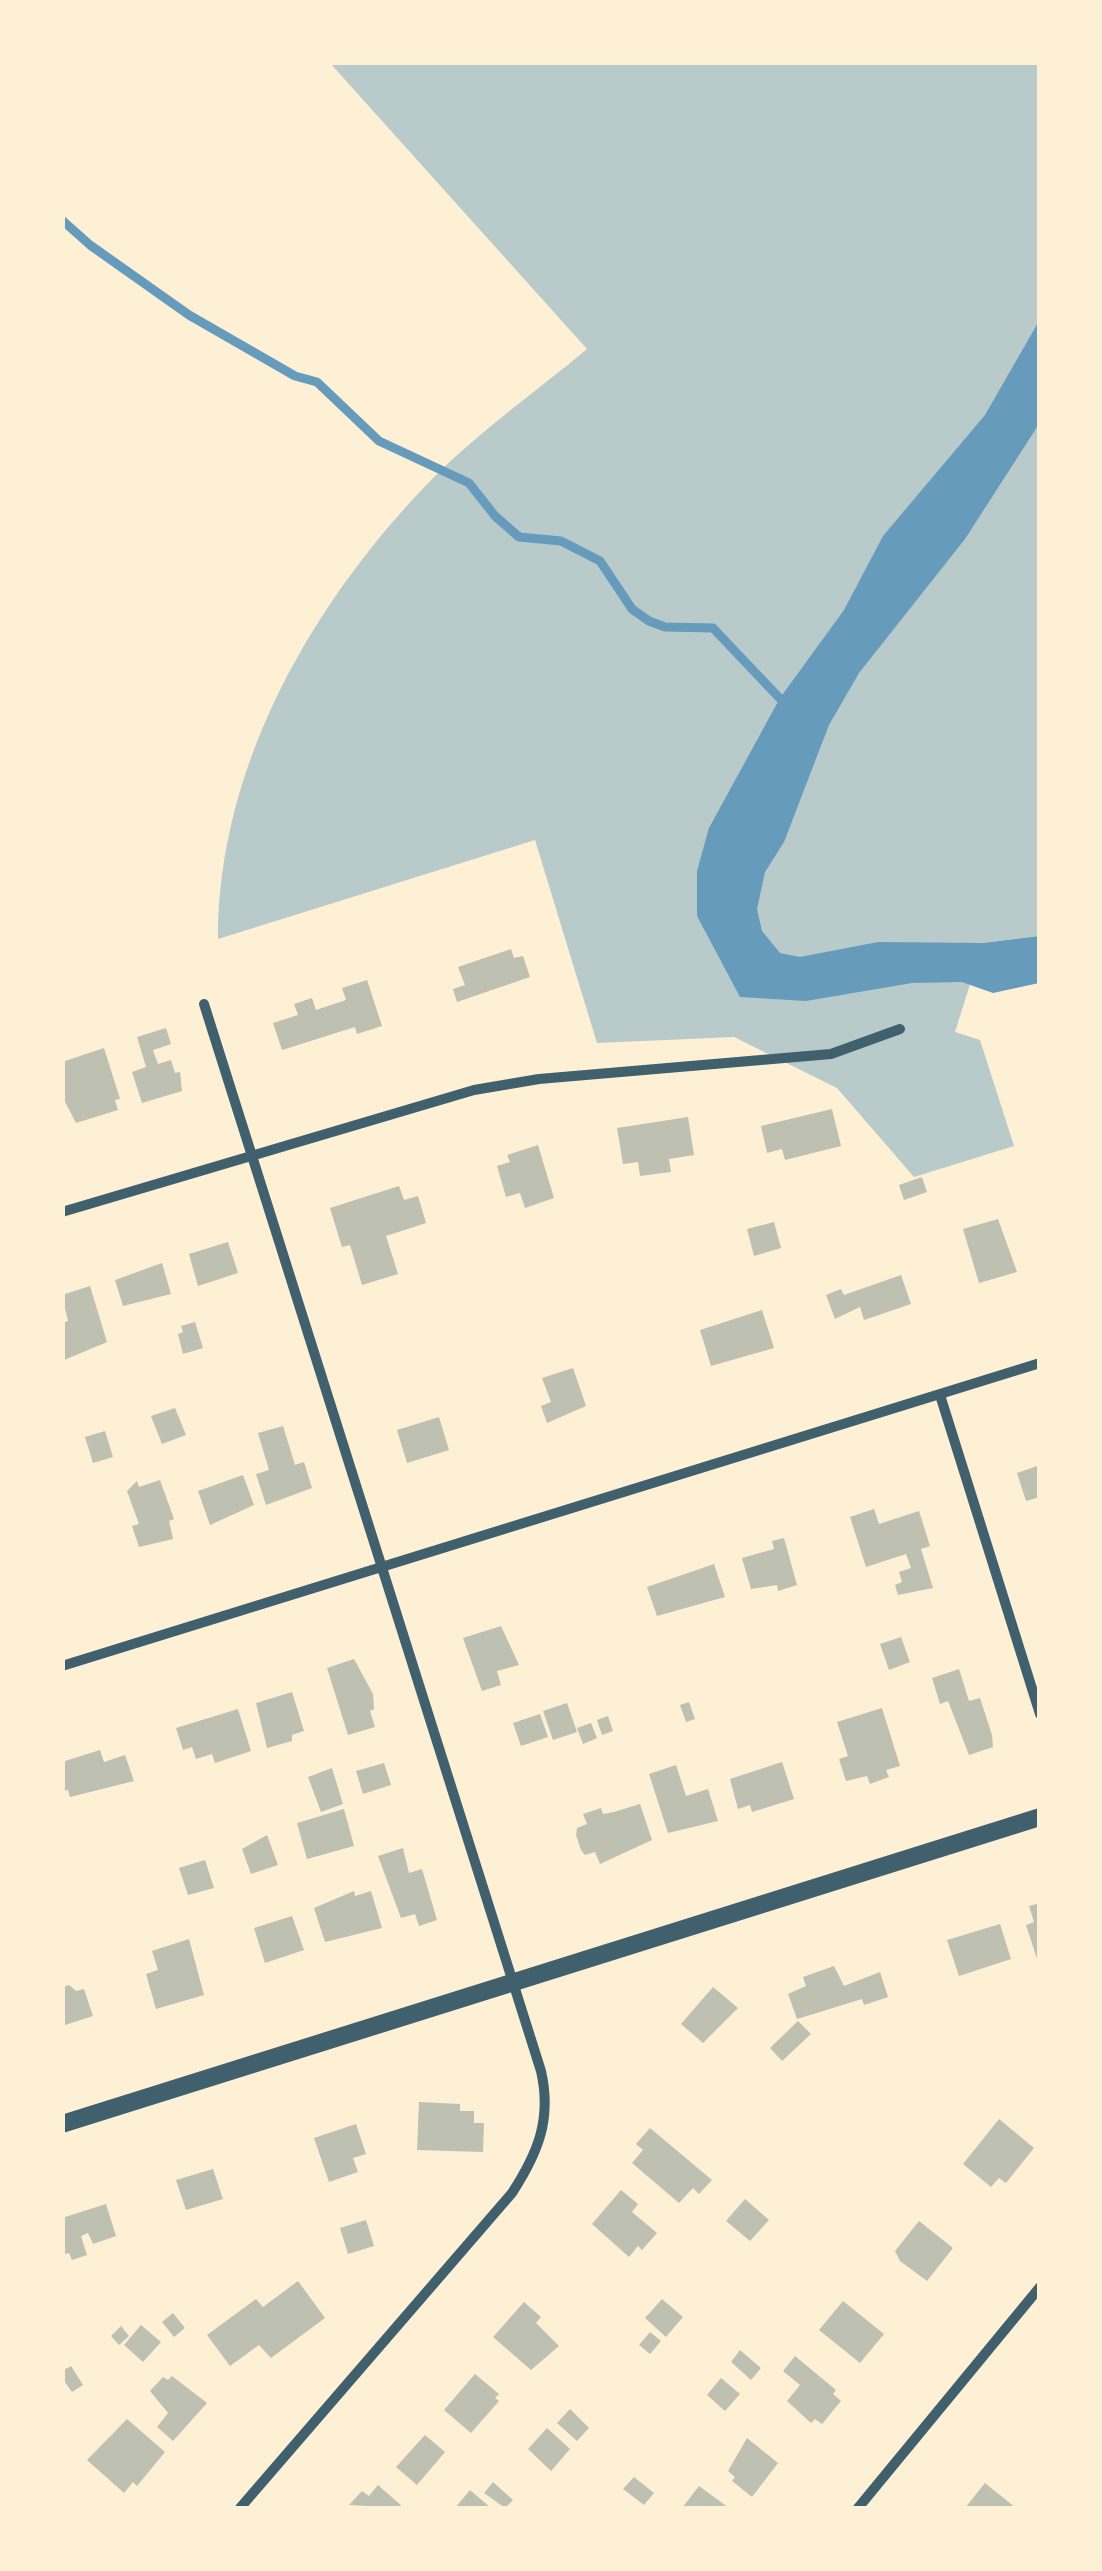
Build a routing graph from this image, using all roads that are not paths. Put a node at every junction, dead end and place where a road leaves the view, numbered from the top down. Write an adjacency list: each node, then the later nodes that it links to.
1 (204, 1004): 3 (street)
2 (900, 1029): 3 (street)
3 (254, 1153): 4 (street); 7 (street)
4 (62, 1212)
5 (1040, 1363): 6 (street)
6 (940, 1394): 7 (street); 9 (street)
7 (382, 1564): 8 (street); 11 (street)
8 (62, 1666)
9 (1040, 1714)
10 (1040, 1817): 11 (street)
11 (513, 1982): 12 (street); 14 (street)
12 (62, 2124)
13 (1040, 2287): 15 (street)
14 (240, 2508)
15 (858, 2508)

